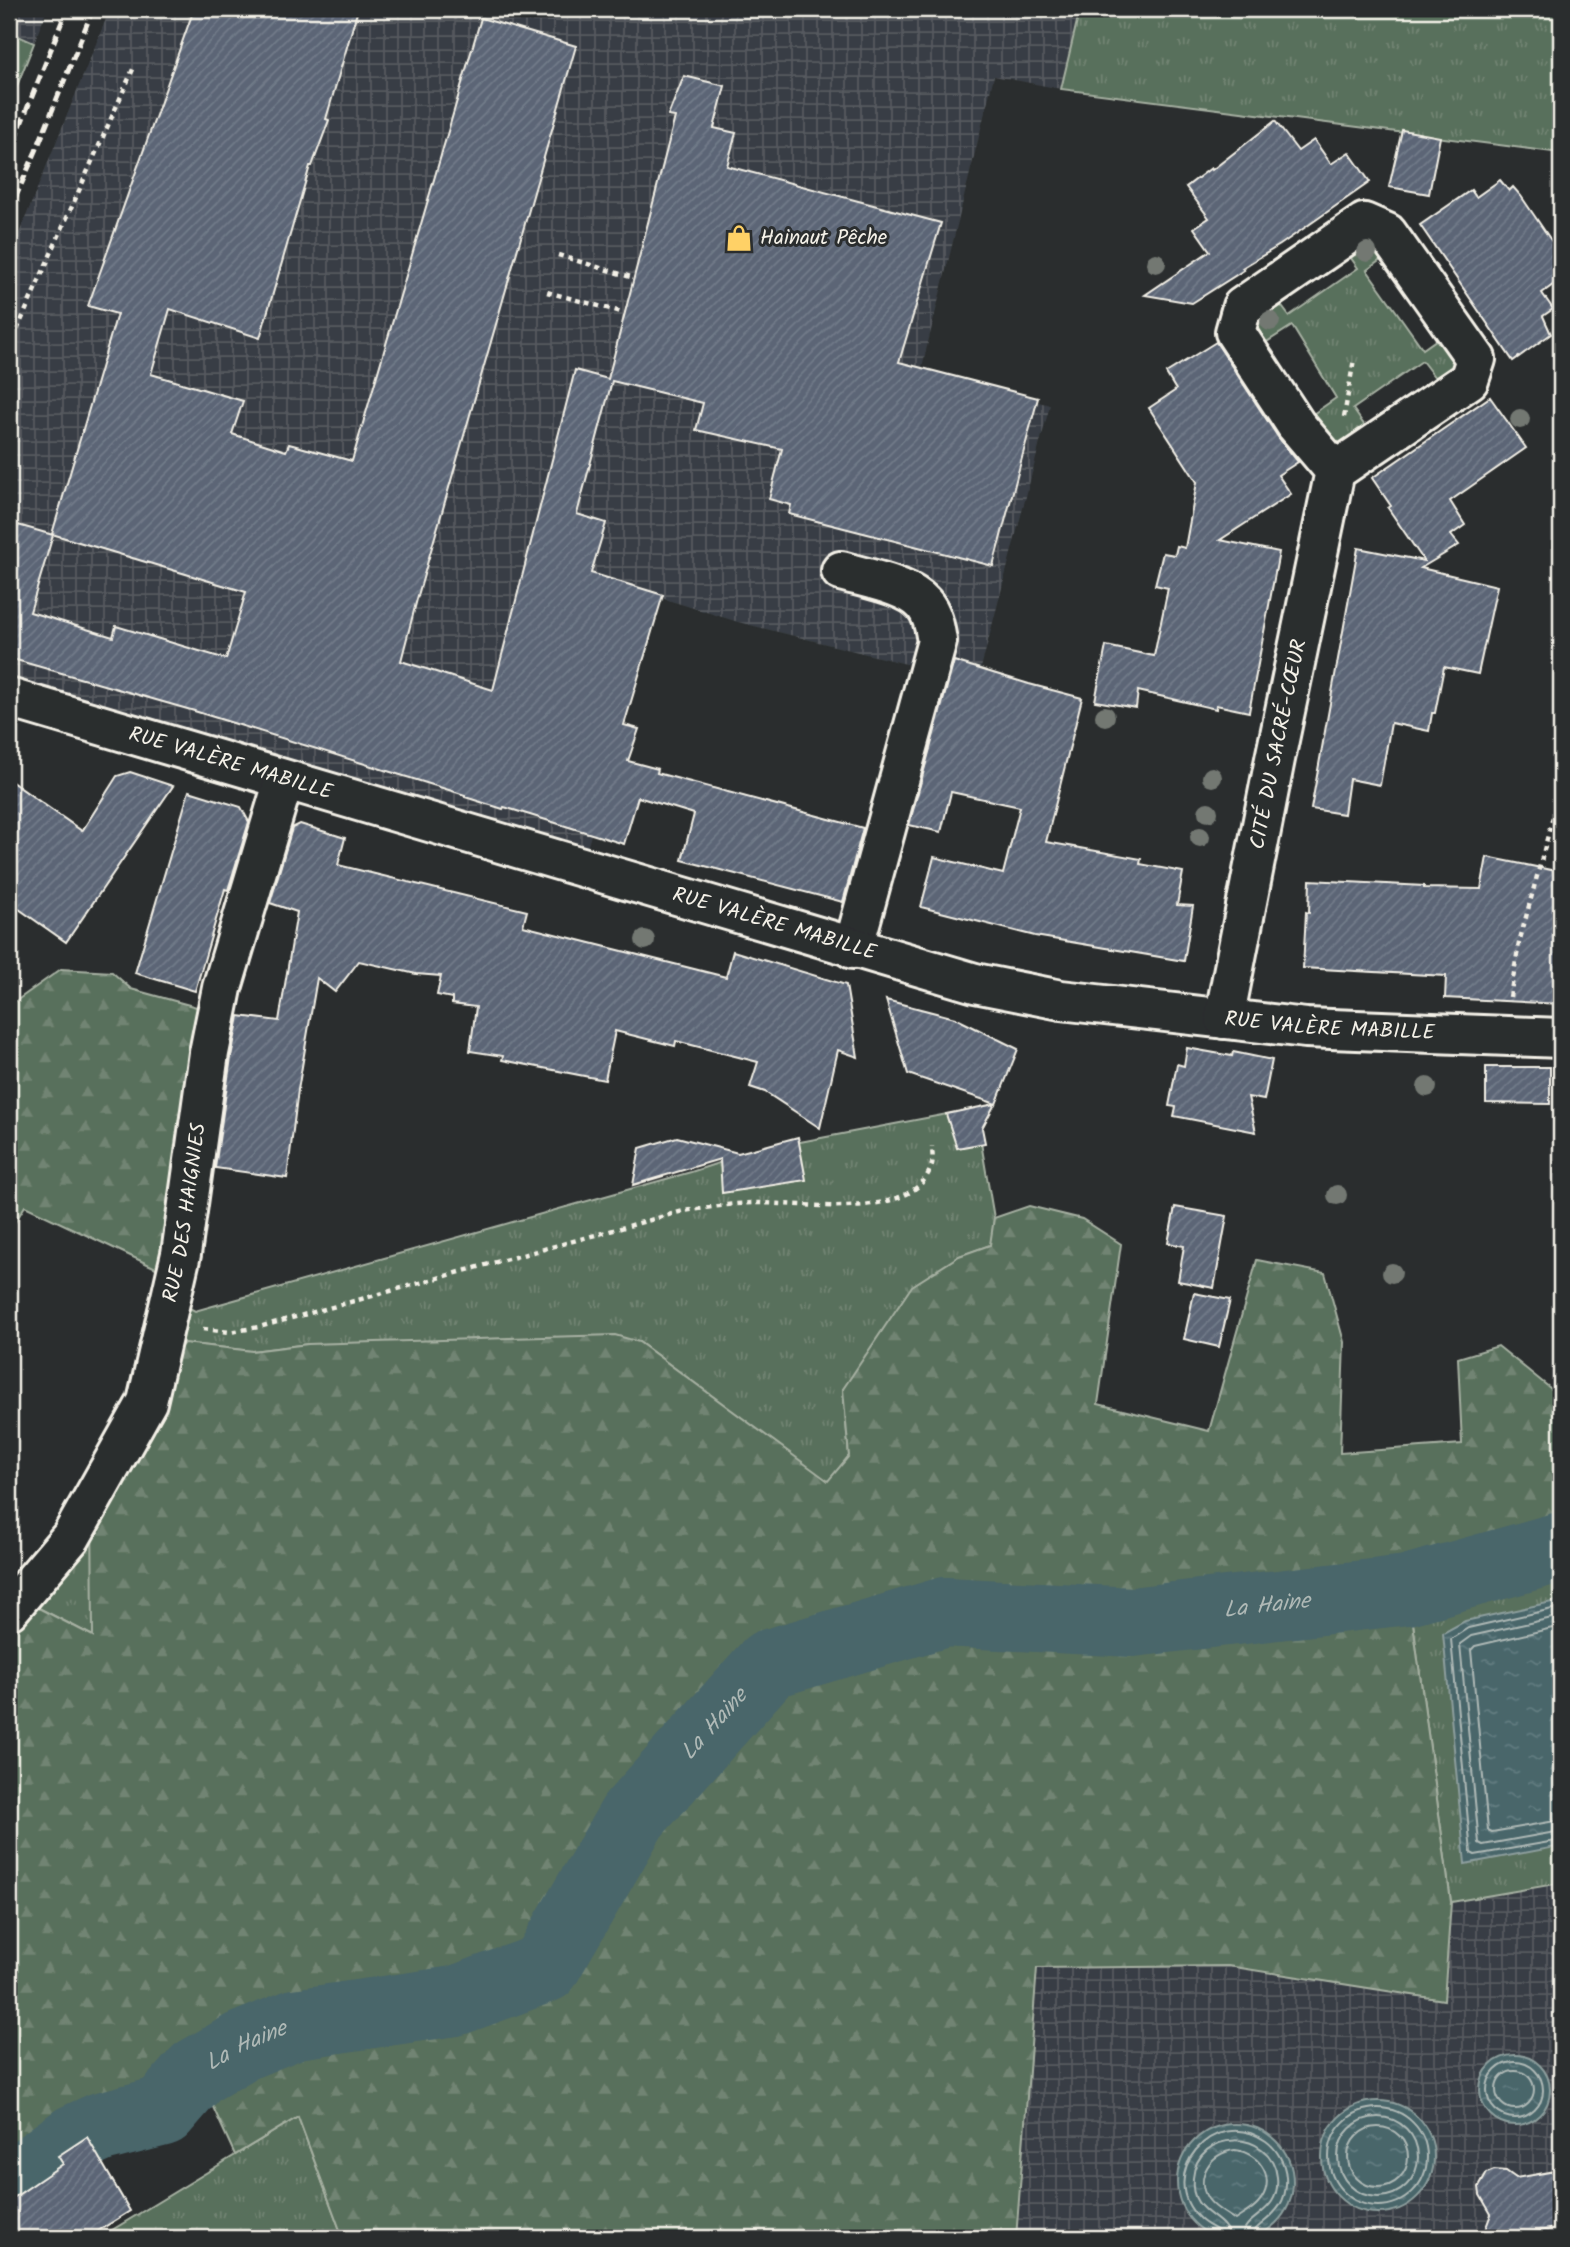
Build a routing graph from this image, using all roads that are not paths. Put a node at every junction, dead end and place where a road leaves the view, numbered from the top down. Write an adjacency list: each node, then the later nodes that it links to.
1 (1335, 471): 1 (street); 6 (street, CITÉ DU SACRÉ-CŒUR)
2 (841, 571): 5 (street)
3 (9, 698): 4 (street, RUE VALÈRE MABILLE)
4 (284, 780): 5 (street, RUE VALÈRE MABILLE); 8 (street, RUE DES HAIGNIES)
5 (853, 949): 6 (street, RUE VALÈRE MABILLE)
6 (1224, 1019): 7 (street, RUE VALÈRE MABILLE)
7 (1561, 1038)
8 (9, 1610)

